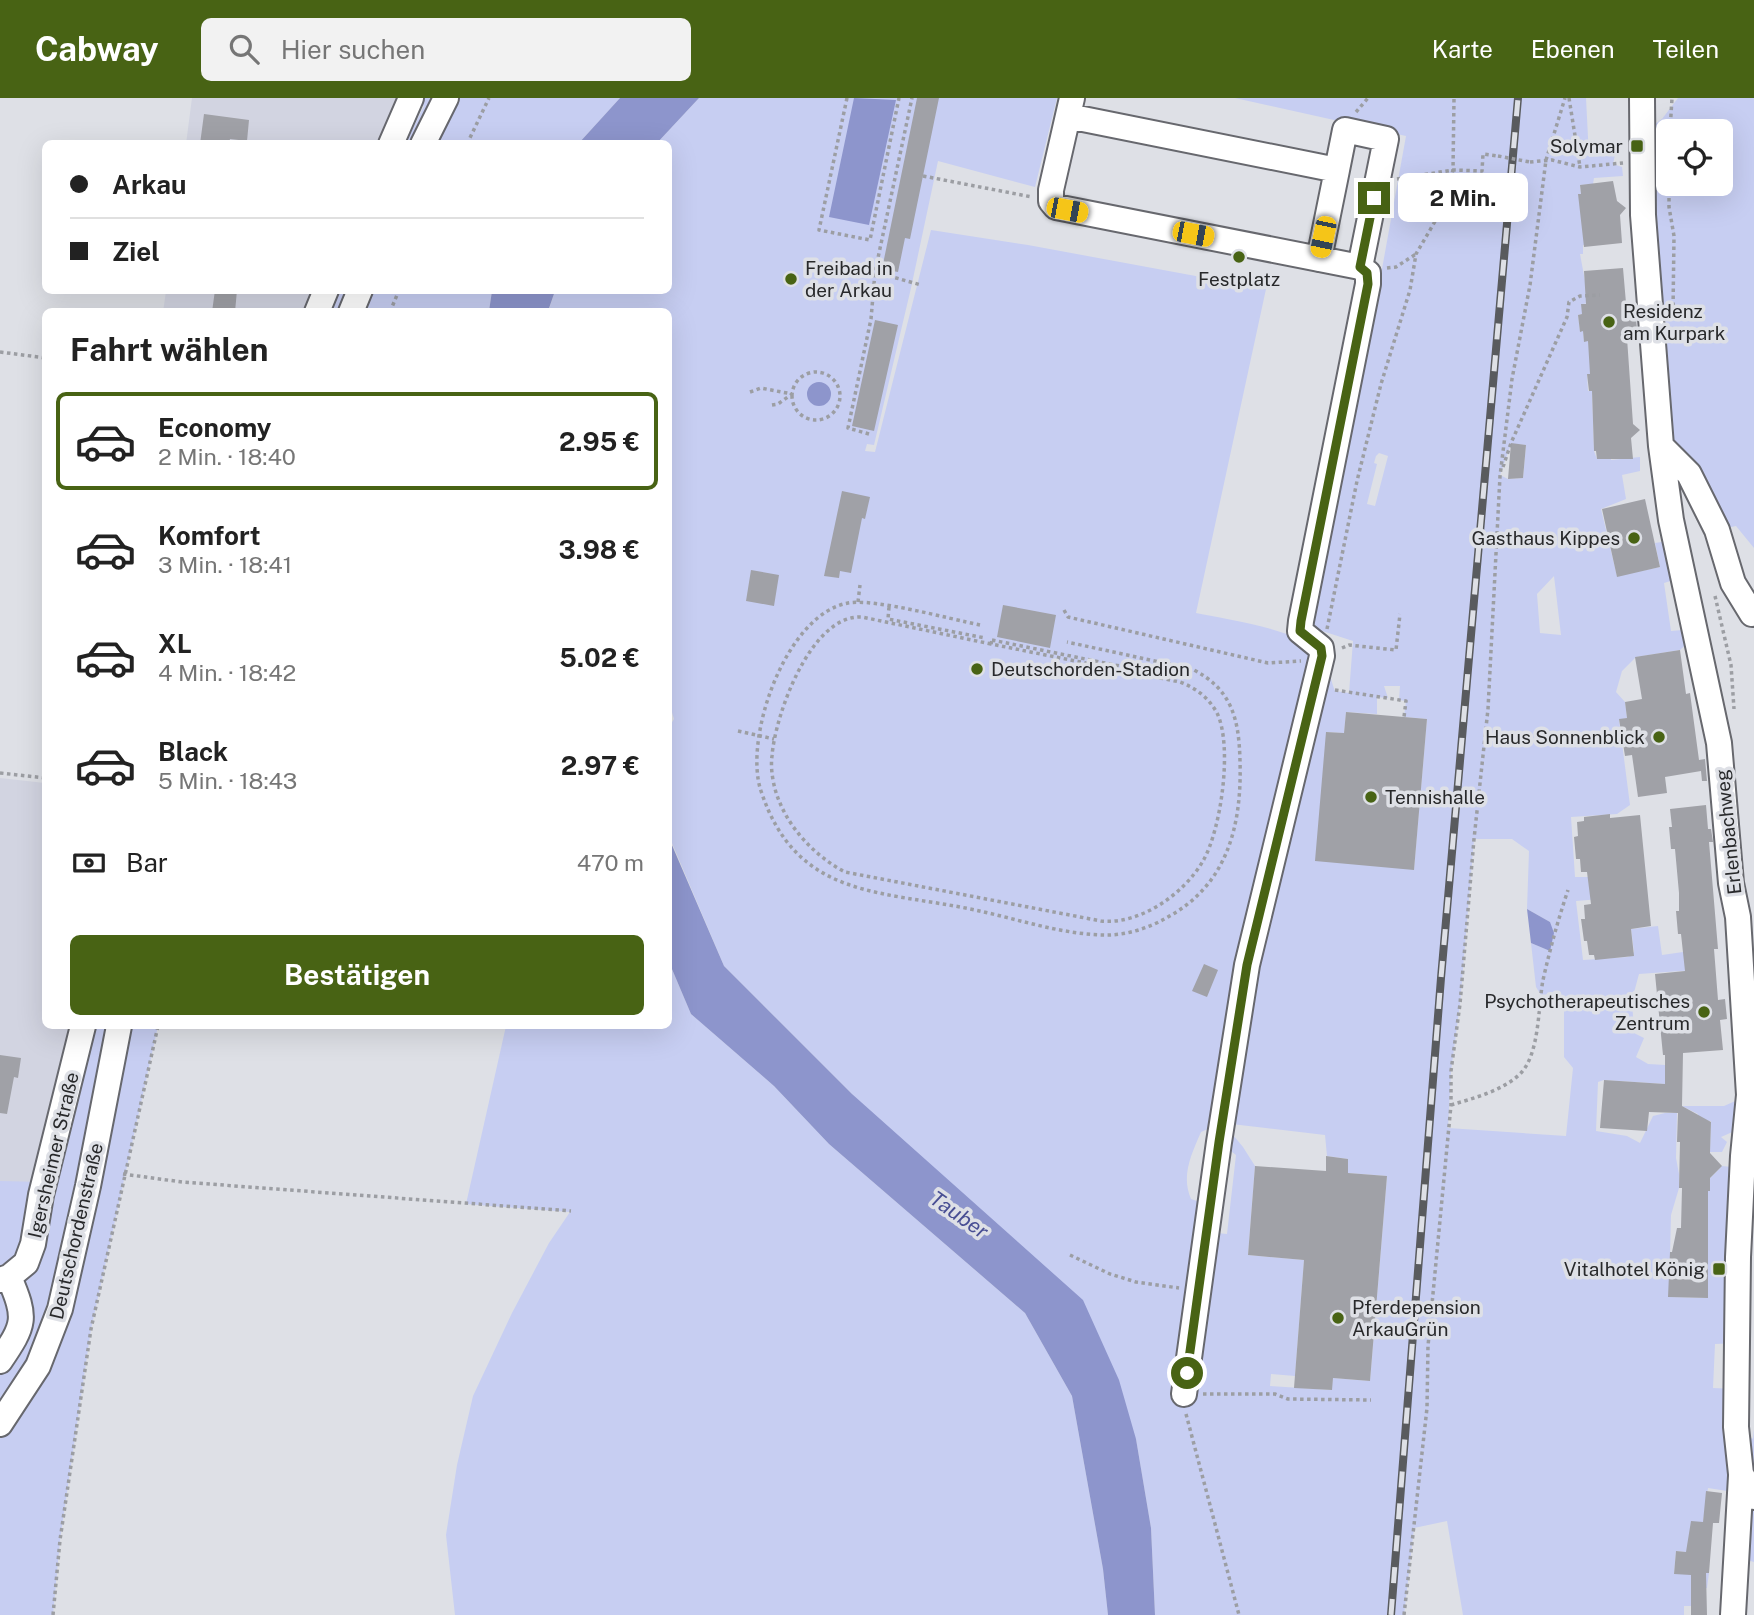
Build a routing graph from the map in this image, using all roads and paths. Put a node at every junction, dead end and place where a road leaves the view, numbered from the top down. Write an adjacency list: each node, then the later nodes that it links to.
1 (411, 98): 13 (street)
2 (446, 98): 14 (street)
3 (489, 98): 15 (path)
4 (847, 98): 5 (path)
5 (899, 98)
6 (912, 98): 27 (path)
7 (1454, 98): 20 (path)
8 (1567, 98): 16 (path); 18 (path)
9 (1642, 98): 17 (street, Erlenbachweg)
10 (1672, 98): 12 (path)
11 (1070, 107): 19 (street); 24 (street)
12 (1671, 119)
13 (393, 140)
14 (425, 140)
15 (469, 140)
16 (1546, 160): 18 (path); 20 (path, bridge); 38 (path)
17 (1642, 160): 18 (path); 37 (street, Erlenbachweg)
18 (1580, 167)
19 (1337, 170): 21 (street); 25 (street)
20 (1453, 170): 21 (path); 50 (path)
21 (1378, 175): 26 (street)
22 (923, 176): 24 (path)
23 (1669, 196): 30 (path)
24 (1051, 201): 25 (street)
25 (1319, 259): 26 (street)
26 (1360, 267): 50 (street)
27 (875, 272): 28 (path); 36 (path)
28 (921, 285)
29 (1600, 295): 38 (path)
30 (1673, 316)
31 (0, 352): 32 (path)
32 (42, 357)
33 (750, 392): 34 (path)
34 (792, 394): 34 (path); 35 (path)
35 (772, 405)
36 (869, 434)
37 (1661, 446): 45 (street); 73 (street, Erlenbachweg)
38 (1500, 475): 63 (path)
39 (860, 584): 41 (path)
40 (1713, 587): 52 (path)
41 (858, 602): 42 (path); 55 (path)
42 (889, 607): 46 (path); 47 (path)
43 (1064, 610): 50 (path)
44 (1400, 614): 50 (path)
45 (1752, 614)
46 (980, 625)
47 (985, 638)
48 (1067, 642): 55 (path)
49 (991, 644): 51 (path); 56 (path); 56 (path)
50 (1322, 656): 53 (path); 68 (street)
51 (1160, 674)
52 (1735, 714)
53 (1404, 717)
54 (738, 731): 55 (path)
55 (760, 735): 56 (path)
56 (774, 738)
57 (0, 773): 58 (path)
58 (42, 778)
59 (1568, 890): 63 (path)
60 (82, 1029): 67 (street, Igersheimer Straße)
61 (118, 1029): 72 (street, Deutschordenstraße)
62 (157, 1029): 64 (path)
63 (1451, 1105): 77 (path)
64 (123, 1174): 65 (path); 75 (path)
65 (570, 1211)
66 (1070, 1255): 68 (path)
67 (5, 1279): 69 (street)
68 (1199, 1291): 70 (street)
69 (3, 1349)
70 (1184, 1394): 71 (path); 76 (path)
71 (1371, 1400)
72 (0, 1424)
73 (1741, 1474): 74 (street, Erlenbachweg); 78 (street, Erlenbachweg)
74 (1754, 1497)
75 (53, 1615)
76 (1238, 1615)
77 (1404, 1615)
78 (1733, 1615)

